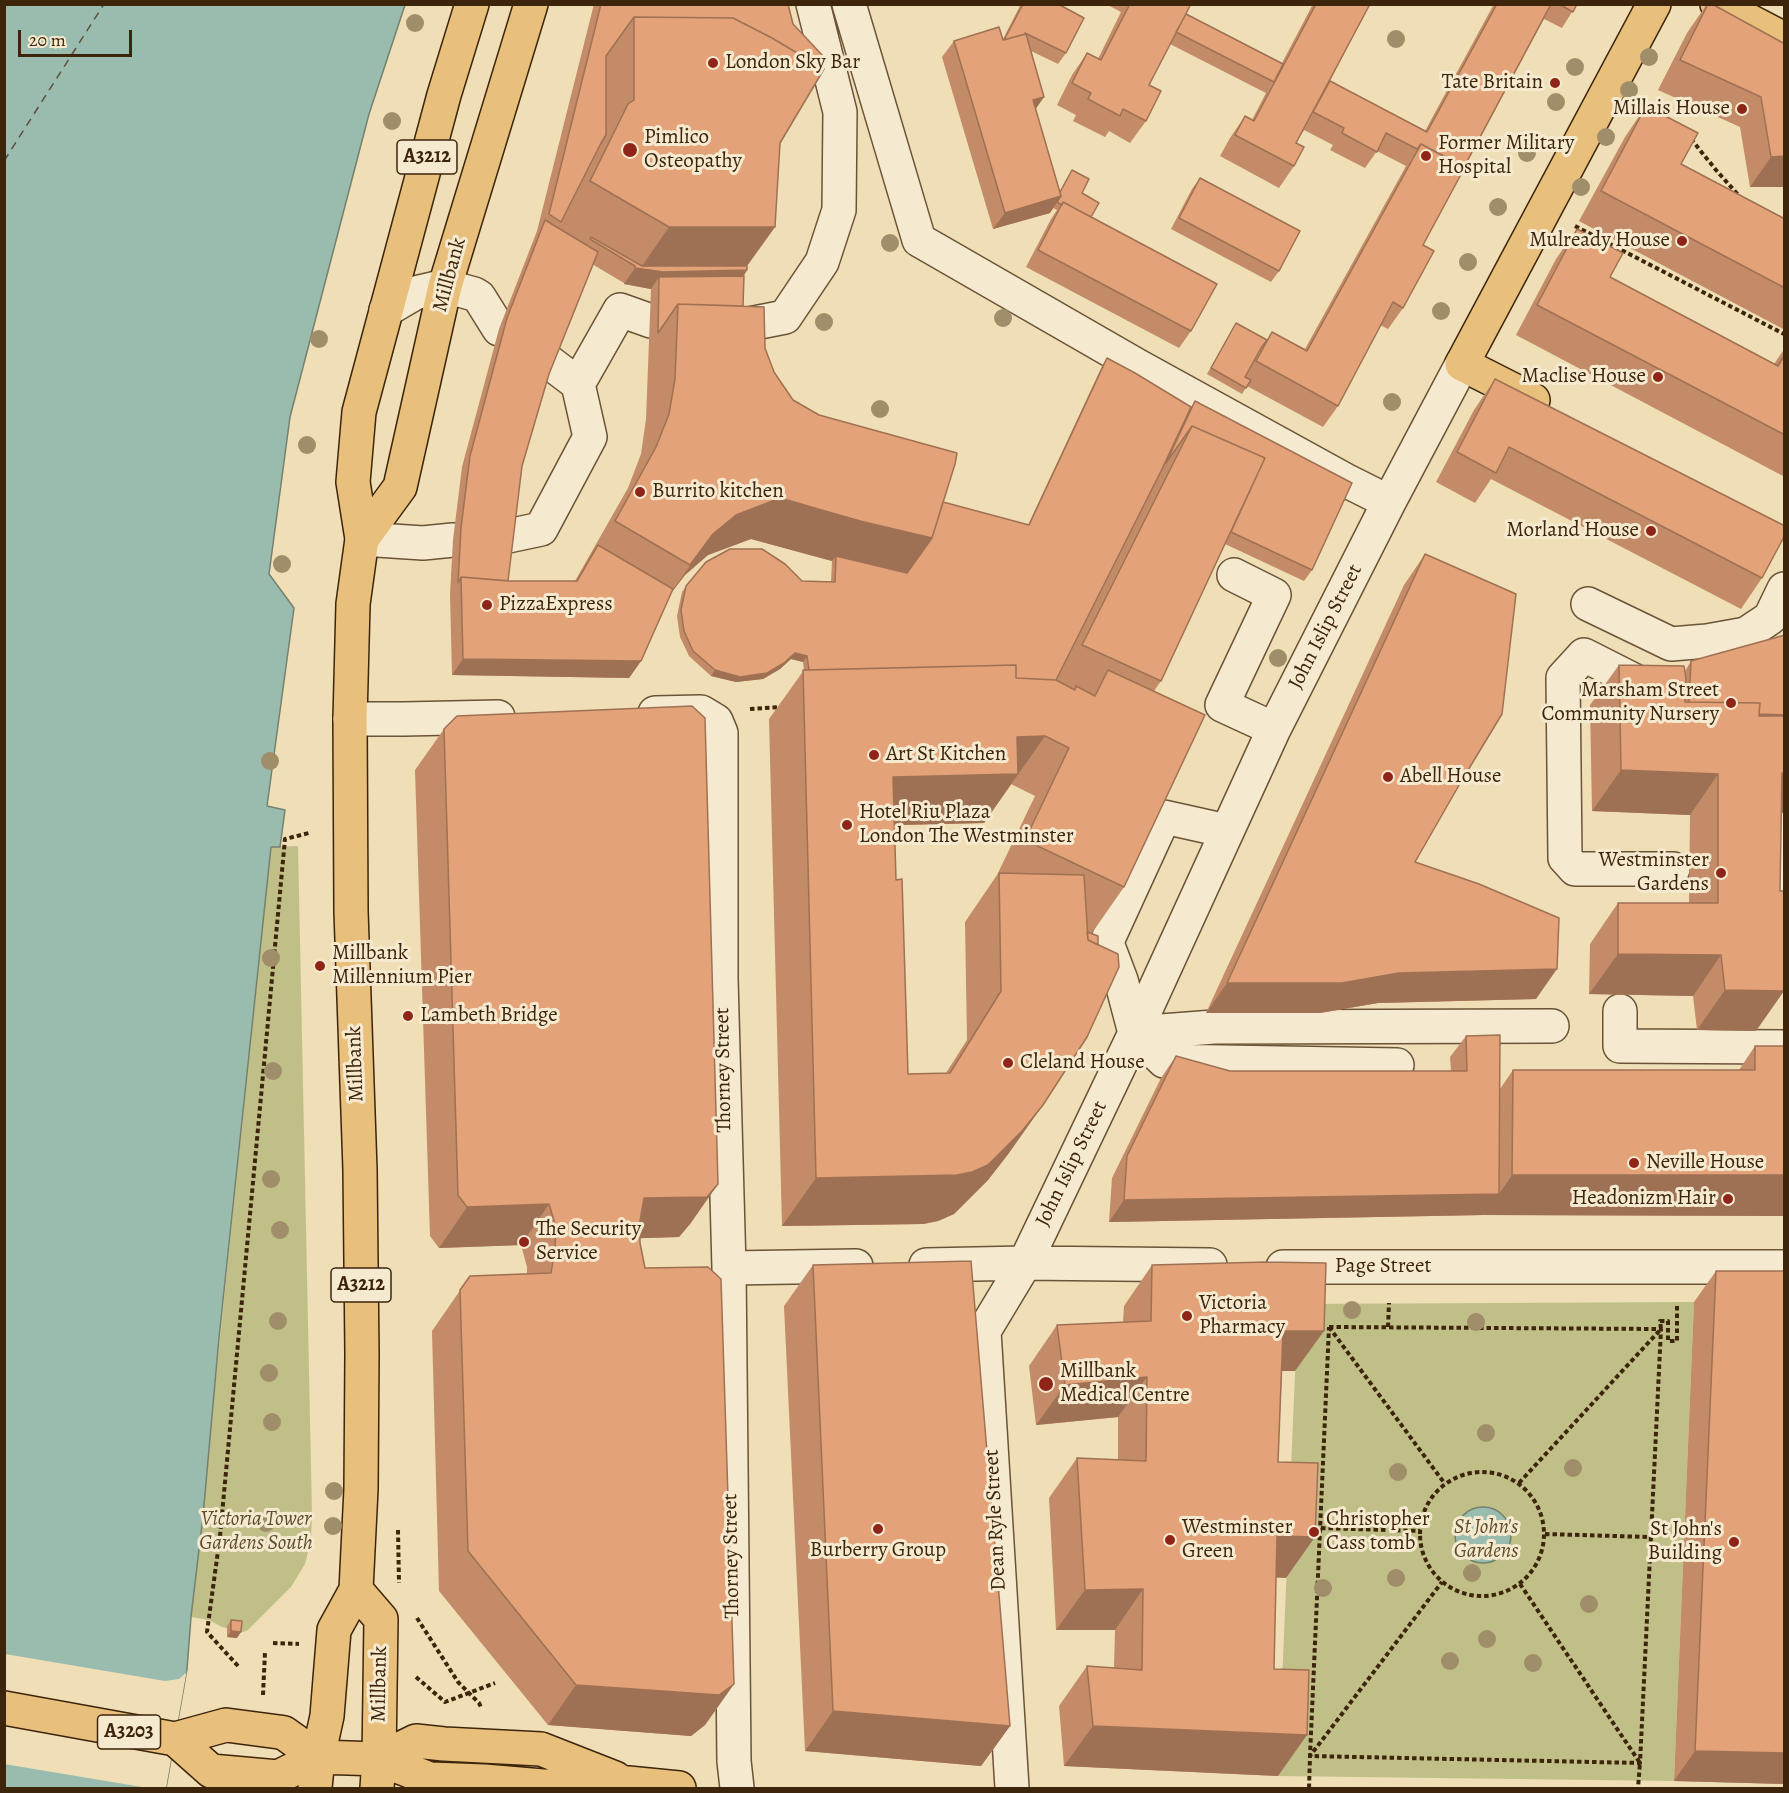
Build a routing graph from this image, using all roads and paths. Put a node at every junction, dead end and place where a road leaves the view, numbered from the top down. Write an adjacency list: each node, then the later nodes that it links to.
1 (472, 4): 12 (main road, Millbank / A3212)
2 (531, 4): 11 (main road, Millbank / A3212)
3 (813, 4): 14 (street)
4 (849, 4): 21 (street)
5 (1654, 4): 10 (main road, John Islip Street)
6 (1717, 4): 7 (main road)
7 (1785, 39)
8 (1688, 136): 9 (path)
9 (1745, 202)
10 (1544, 211): 16 (path); 18 (main road, John Islip Street)
11 (445, 286): 12 (street); 15 (street); 23 (main road, Millbank / A3212)
12 (386, 310): 23 (main road, Millbank / A3212)
13 (651, 321): 19 (street)
14 (734, 327)
15 (499, 329)
16 (1785, 334)
17 (549, 362): 19 (street)
18 (1462, 364): 20 (main road); 21 (street, John Islip Street)
19 (578, 384): 22 (street)
20 (1555, 412)
21 (1389, 502): 34 (street, John Islip Street)
22 (508, 536)
23 (362, 539): 24 (street); 33 (main road, Millbank / A3212)
24 (453, 540)
25 (1234, 575): 34 (street)
26 (1785, 589): 27 (street)
27 (1588, 604)
28 (1659, 693): 38 (street)
29 (783, 706): 30 (path)
30 (701, 712): 31 (street); 47 (street, Thorney Street)
31 (630, 714)
32 (523, 717): 33 (street)
33 (350, 718): 61 (main road, Millbank / A3212)
34 (1274, 729): 36 (street, John Islip Street)
35 (1785, 828): 39 (street)
36 (1227, 831): 42 (street, John Islip Street); 42 (street)
37 (309, 833): 66 (path)
38 (1673, 869)
39 (1785, 912)
40 (1620, 1011): 43 (street)
41 (1551, 1026): 42 (street)
42 (1135, 1033): 44 (street); 45 (street, John Islip Street)
43 (1785, 1047)
44 (1397, 1065)
45 (1025, 1263): 46 (street, Page Street); 47 (street, Page Street); 81 (street, Dean Ryle Street)
46 (1785, 1267)
47 (729, 1268): 80 (street, Thorney Street)
48 (1677, 1302): 52 (path)
49 (1389, 1314): 51 (path)
50 (1329, 1327): 51 (path); 54 (path); 55 (path)
51 (1388, 1327): 52 (path)
52 (1661, 1329): 53 (path); 58 (path)
53 (1519, 1483): 54 (path); 57 (path)
54 (1445, 1484): 56 (path)
55 (1321, 1528): 56 (path); 75 (path)
56 (1420, 1531): 59 (path)
57 (1545, 1534): 58 (path); 60 (path)
58 (1649, 1537): 76 (path)
59 (1442, 1582): 60 (path); 75 (path)
60 (1520, 1584): 76 (path)
61 (356, 1590): 74 (main road, Millbank / A3212); 77 (main road, Millbank)
62 (420, 1621): 69 (path)
63 (273, 1643): 64 (path)
64 (305, 1644)
65 (264, 1652): 70 (path)
66 (238, 1666)
67 (410, 1672): 69 (path)
68 (495, 1683): 69 (path)
69 (469, 1694): 72 (path)
70 (263, 1705)
71 (4, 1708): 73 (main road, A3203)
72 (484, 1713)
73 (175, 1740): 74 (main road, A3203); 74 (main road, A3203)
74 (318, 1756): 77 (main road); 78 (main road, Millbank / A3212)
75 (1310, 1756): 76 (path); 82 (path)
76 (1640, 1763): 83 (path)
77 (378, 1774): 79 (main road)
78 (315, 1788)
79 (678, 1788)
80 (737, 1788)
81 (1012, 1788)
82 (1310, 1788)
83 (1638, 1788)

